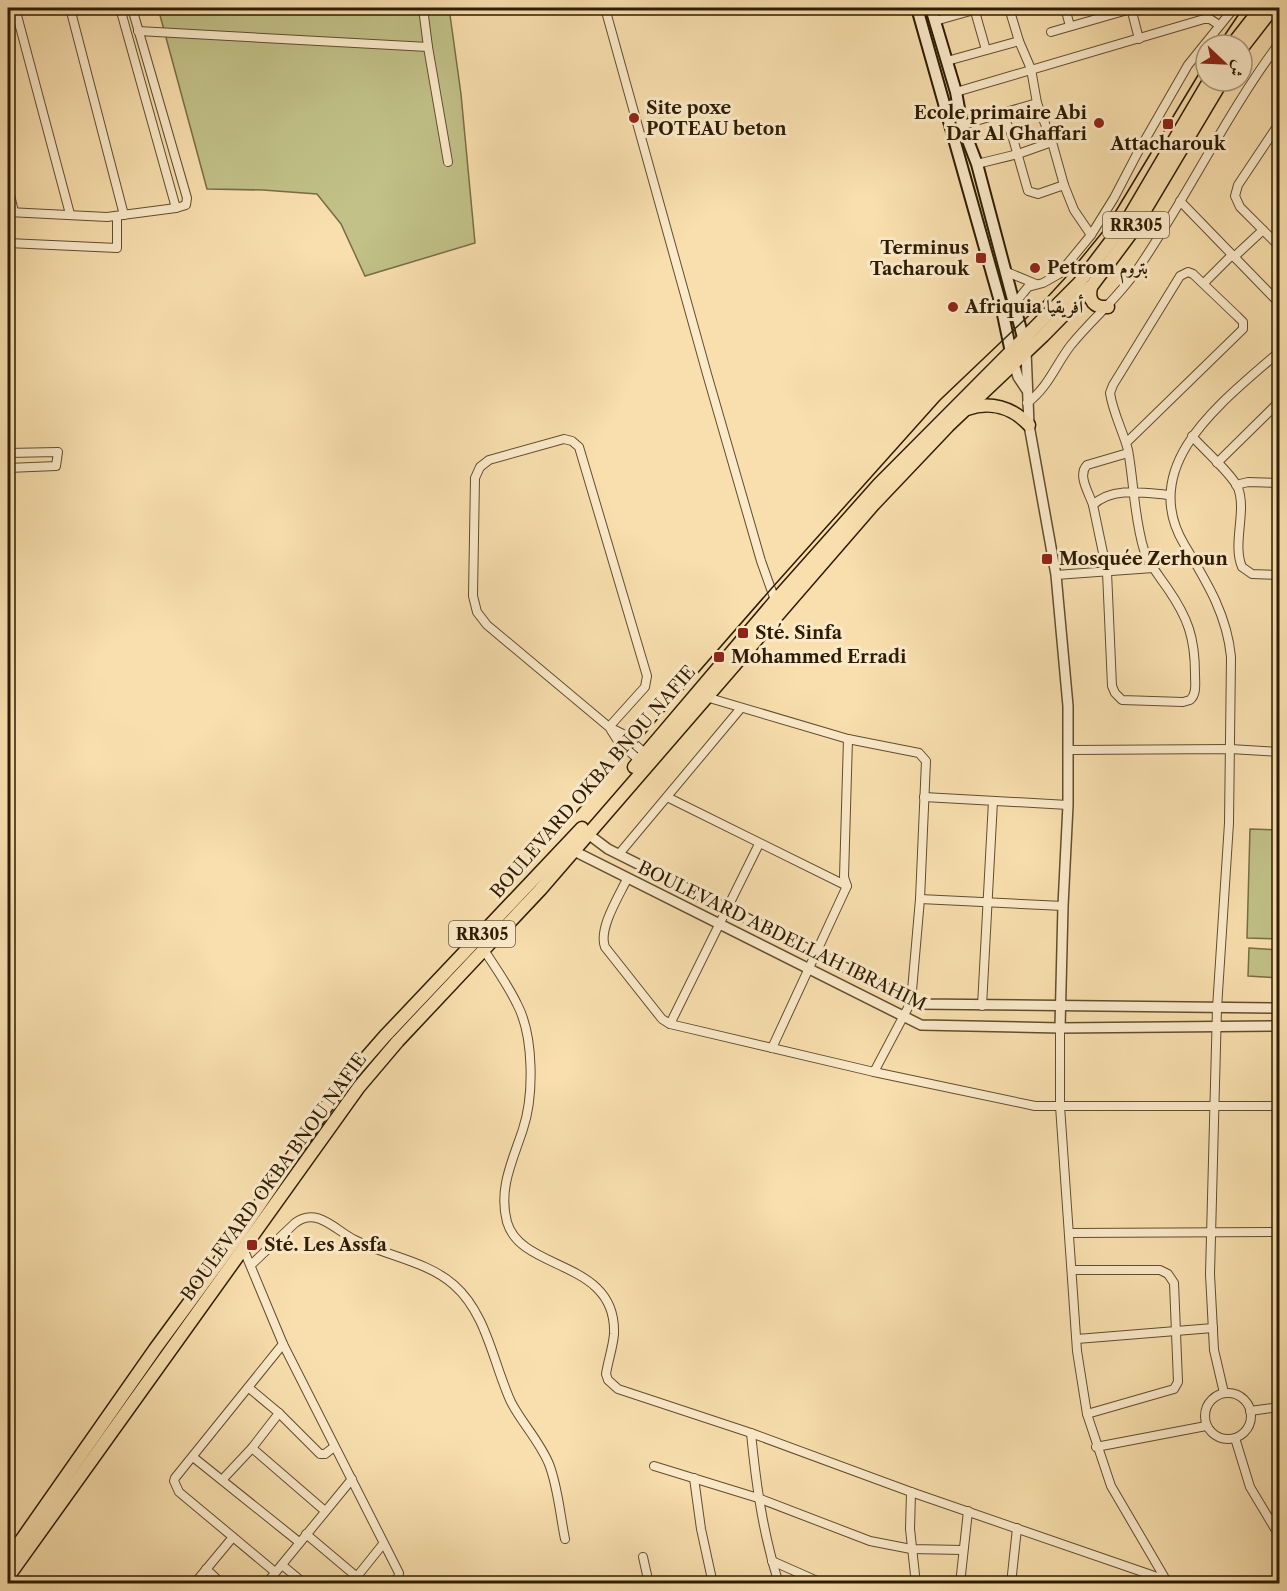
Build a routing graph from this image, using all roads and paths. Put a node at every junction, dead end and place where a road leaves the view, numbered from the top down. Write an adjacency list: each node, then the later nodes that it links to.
1 (15, 8): 49 (street)
2 (70, 8): 50 (street)
3 (120, 8): 47 (street)
4 (132, 8): 22 (street)
5 (423, 8): 29 (street)
6 (605, 8): 86 (street)
7 (917, 8): 65 (main road)
8 (931, 8): 19 (main road)
9 (976, 8): 19 (street); 30 (street)
10 (1009, 8): 27 (street)
11 (1065, 8): 21 (street)
12 (1099, 8): 18 (street)
13 (1131, 8): 18 (street); 26 (street)
14 (1234, 8): 17 (street)
15 (1261, 8): 24 (main road)
16 (1273, 8): 25 (main road)
17 (1227, 11): 20 (street)
18 (1102, 17): 21 (street)
19 (935, 21): 31 (main road)
20 (1220, 25): 26 (street); 52 (street)
21 (1070, 26): 23 (street)
22 (138, 31): 29 (street); 47 (street)
23 (1051, 32)
24 (1241, 33)
25 (1254, 33)
26 (1139, 39): 32 (street)
27 (1019, 41): 30 (street); 32 (street)
28 (1280, 42): 46 (street)
29 (428, 47): 42 (street)
30 (986, 50): 31 (street)
31 (947, 61): 33 (main road)
32 (1031, 69): 33 (street); 36 (street)
33 (956, 92): 39 (main road)
34 (1202, 93): 63 (main road, BOULEVARD OKBA BNOU NAFIE / RR305)
35 (1215, 93): 59 (main road, BOULEVARD OKBA BNOU NAFIE / RR305)
36 (1037, 103): 37 (street); 40 (street)
37 (1002, 113): 39 (street); 41 (street)
38 (1280, 122): 51 (street)
39 (962, 125): 43 (main road)
40 (1052, 142): 41 (street); 44 (street)
41 (1018, 154): 43 (street); 44 (street)
42 (448, 162)
43 (977, 164): 56 (main road)
44 (1064, 185): 52 (street)
45 (8, 187): 48 (street)
46 (1180, 201): 55 (street); 62 (street)
47 (177, 208): 50 (street)
48 (11, 212): 49 (street)
49 (70, 214): 50 (street)
50 (121, 216): 53 (street)
51 (1263, 230): 54 (street); 55 (street)
52 (1091, 236): 58 (street)
53 (8, 243)
54 (1280, 247)
55 (1233, 256): 57 (street); 61 (street)
56 (1007, 272): 58 (street); 60 (main road)
57 (1204, 283): 72 (street); 72 (street)
58 (1038, 285): 60 (street)
59 (1091, 287): 62 (main road); 63 (main road, BOULEVARD OKBA BNOU NAFIE / RR305)
60 (1015, 303): 63 (main road)
61 (1280, 304)
62 (1108, 306): 68 (street)
63 (1025, 345): 65 (main road, BOULEVARD OKBA BNOU NAFIE / RR305); 66 (street)
64 (1280, 351): 71 (street)
65 (1012, 358): 66 (street); 69 (main road, BOULEVARD OKBA BNOU NAFIE / RR305); 86 (main road, BOULEVARD OKBA BNOU NAFIE / RR305)
66 (1026, 389): 68 (street)
67 (1280, 401): 75 (street)
68 (1028, 402): 70 (street)
69 (966, 410): 70 (main road); 86 (main road, BOULEVARD OKBA BNOU NAFIE / RR305)
70 (1029, 425): 84 (street)
71 (1191, 436): 75 (street); 80 (street)
72 (1126, 443): 74 (street)
73 (8, 453): 76 (street)
74 (1128, 453): 79 (street); 81 (street)
75 (1217, 463): 78 (street)
76 (8, 468)
77 (1280, 483): 78 (street)
78 (1236, 485): 85 (street)
79 (1134, 492): 80 (street); 81 (street); 82 (street)
80 (1170, 495): 91 (street)
81 (1093, 505): 83 (street)
82 (1153, 567): 83 (street); 83 (street)
83 (1107, 572): 84 (street)
84 (1056, 574): 92 (street)
85 (1280, 575)
86 (777, 607): 87 (main road, BOULEVARD OKBA BNOU NAFIE / RR305); 94 (main road, BOULEVARD OKBA BNOU NAFIE / RR305)
87 (706, 697): 88 (street); 94 (main road, BOULEVARD OKBA BNOU NAFIE / RR305)
88 (741, 708): 90 (street); 95 (street)
89 (610, 728): 89 (street); 94 (street)
90 (848, 739): 96 (street); 104 (street)
91 (1230, 749): 92 (street); 93 (street); 116 (street)
92 (1069, 750): 98 (street)
93 (1280, 752)
94 (645, 760): 99 (main road, BOULEVARD OKBA BNOU NAFIE / RR305)
95 (667, 797): 100 (street); 102 (street)
96 (924, 797): 97 (street); 105 (street)
97 (993, 801): 98 (street); 106 (street)
98 (1068, 806): 107 (street)
99 (584, 831): 101 (main road, BOULEVARD OKBA BNOU NAFIE / RR305); 102 (street, BOULEVARD ABDELLAH IBRAHIM)
100 (759, 844): 104 (street); 108 (street)
101 (569, 848): 103 (street, BOULEVARD ABDELLAH IBRAHIM); 110 (main road, BOULEVARD OKBA BNOU NAFIE / RR305); 138 (main road, BOULEVARD OKBA BNOU NAFIE / RR305)
102 (620, 854): 108 (street, BOULEVARD ABDELLAH IBRAHIM)
103 (627, 879): 109 (street, BOULEVARD ABDELLAH IBRAHIM); 119 (street)
104 (847, 886): 111 (street)
105 (920, 899): 106 (street); 113 (street)
106 (987, 903): 107 (street); 114 (street)
107 (1063, 906): 115 (street)
108 (728, 908): 109 (street); 111 (street, BOULEVARD ABDELLAH IBRAHIM)
109 (719, 924): 112 (street, BOULEVARD ABDELLAH IBRAHIM); 119 (street)
110 (484, 950): 131 (main road, BOULEVARD OKBA BNOU NAFIE / RR305); 147 (street)
111 (816, 953): 112 (street); 113 (street, BOULEVARD ABDELLAH IBRAHIM)
112 (809, 970): 118 (street, BOULEVARD ABDELLAH IBRAHIM); 123 (street)
113 (911, 1002): 114 (street, BOULEVARD ABDELLAH IBRAHIM); 118 (street)
114 (982, 1006): 115 (street, BOULEVARD ABDELLAH IBRAHIM)
115 (1060, 1006): 116 (street, BOULEVARD ABDELLAH IBRAHIM); 122 (street)
116 (1217, 1008): 117 (street, BOULEVARD ABDELLAH IBRAHIM); 121 (street)
117 (1280, 1008)
118 (903, 1018): 122 (street, BOULEVARD ABDELLAH IBRAHIM); 124 (street)
119 (670, 1024): 123 (street)
120 (1280, 1026): 121 (street, BOULEVARD ABDELLAH IBRAHIM)
121 (1217, 1027): 122 (street, BOULEVARD ABDELLAH IBRAHIM); 126 (street)
122 (1060, 1028): 125 (street)
123 (772, 1048): 124 (street)
124 (874, 1072): 125 (street)
125 (1060, 1106): 126 (street); 129 (street)
126 (1214, 1106): 127 (street); 130 (street)
127 (1280, 1106)
128 (1280, 1232): 130 (street)
129 (1070, 1233): 130 (street); 133 (street)
130 (1211, 1233): 134 (street)
131 (243, 1248): 132 (street); 139 (main road, BOULEVARD OKBA BNOU NAFIE / RR305)
132 (250, 1265): 137 (street); 165 (street)
133 (1073, 1270): 135 (street); 136 (street)
134 (1213, 1328): 135 (street); 141 (street)
135 (1175, 1332): 136 (street); 145 (street)
136 (1077, 1339): 145 (street)
137 (283, 1344): 140 (street); 149 (street)
138 (154, 1349): 139 (main road); 171 (main road, BOULEVARD OKBA BNOU NAFIE / RR305)
139 (165, 1357): 176 (main road, BOULEVARD OKBA BNOU NAFIE / RR305)
140 (249, 1388): 144 (street); 152 (street)
141 (1224, 1393): 143 (street); 146 (street)
142 (1280, 1407): 143 (street)
143 (1250, 1411): 148 (street)
144 (279, 1413): 149 (street); 150 (street)
145 (1087, 1414): 151 (street)
146 (1206, 1426): 148 (street); 151 (street)
147 (751, 1433): 157 (street); 158 (street)
148 (1235, 1438): 164 (street)
149 (334, 1447): 155 (street)
150 (252, 1448): 156 (street); 159 (street)
151 (1096, 1448): 178 (street)
152 (193, 1457): 156 (street); 163 (street)
153 (654, 1466): 154 (street)
154 (694, 1478): 158 (street); 185 (street)
155 (352, 1479): 159 (street); 167 (street)
156 (222, 1480): 166 (street)
157 (911, 1492): 160 (street); 168 (street)
158 (758, 1498): 168 (street); 172 (street)
159 (325, 1511): 162 (street)
160 (968, 1511): 161 (street); 169 (street)
161 (1017, 1528): 178 (street); 190 (street)
162 (306, 1534): 166 (street); 177 (street)
163 (233, 1537): 174 (street); 175 (street)
164 (1280, 1537)
165 (566, 1539)
166 (299, 1542): 173 (street)
167 (383, 1544): 177 (street); 183 (street)
168 (911, 1549): 169 (street); 188 (street)
169 (963, 1550): 189 (street)
170 (643, 1557): 184 (street)
171 (8, 1559)
172 (772, 1561): 186 (street); 187 (street)
173 (282, 1564): 175 (street); 182 (street)
174 (206, 1569): 179 (street); 180 (street)
175 (275, 1572): 181 (street)
176 (8, 1577)
177 (354, 1580)
178 (1167, 1582)
179 (194, 1584)
180 (222, 1584)
181 (266, 1584)
182 (305, 1584)
183 (394, 1584)
184 (650, 1584)
185 (713, 1584)
186 (779, 1584)
187 (824, 1584)
188 (916, 1584)
189 (960, 1584)
190 (1011, 1584)

